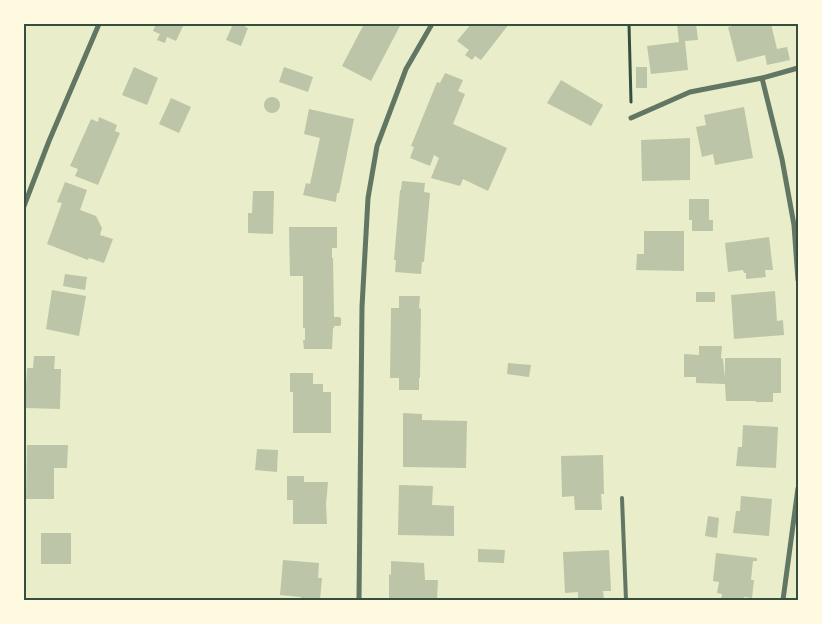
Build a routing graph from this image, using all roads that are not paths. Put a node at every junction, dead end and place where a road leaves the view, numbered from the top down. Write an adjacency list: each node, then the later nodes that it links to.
1 (99, 24): 6 (street)
2 (432, 24): 10 (street)
3 (798, 68): 4 (street)
4 (762, 78): 5 (street); 7 (street)
5 (631, 118)
6 (24, 206)
7 (798, 280)
8 (798, 488): 12 (street)
9 (622, 498): 11 (lane)
10 (359, 600)
11 (626, 600)
12 (783, 600)

